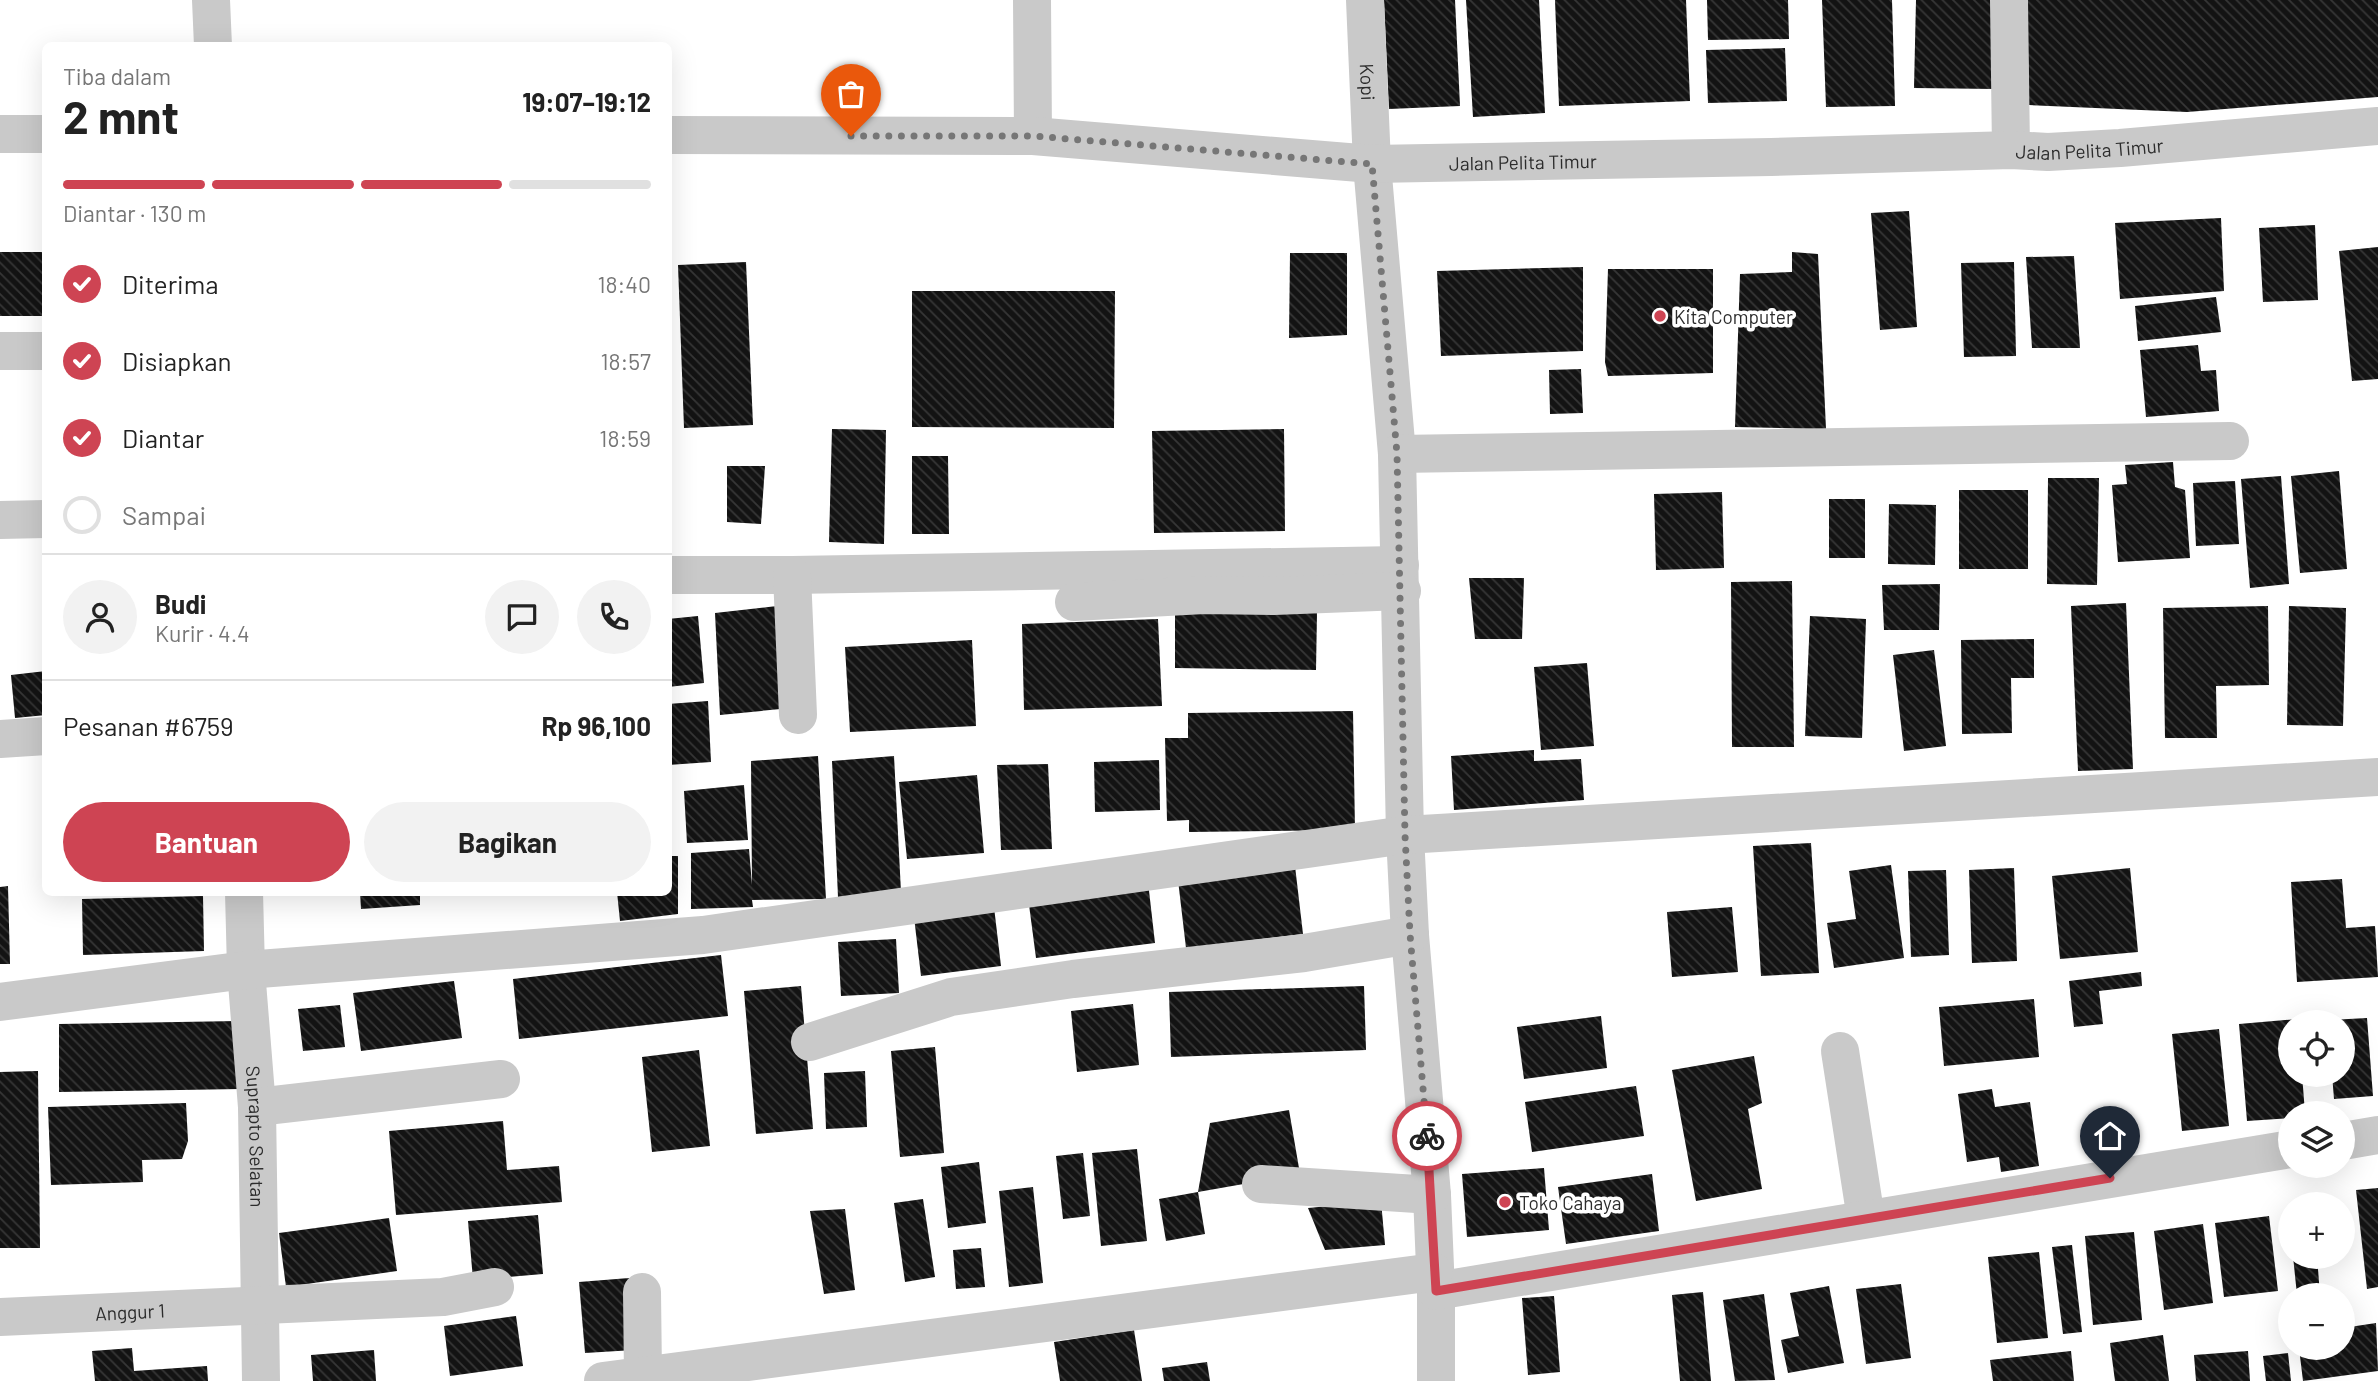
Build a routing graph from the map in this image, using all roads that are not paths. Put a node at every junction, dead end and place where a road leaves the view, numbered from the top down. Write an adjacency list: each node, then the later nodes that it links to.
1 (211, 0): 5 (street)
2 (1032, 0): 10 (street)
3 (1365, 0): 12 (street, Kopi)
4 (2009, 0): 11 (street)
5 (213, 42)
6 (2378, 126): 11 (street, Jalan Pelita Timur)
7 (0, 134): 8 (street)
8 (42, 134)
9 (672, 135): 10 (street, Jalan Pelita Timur)
10 (1033, 136): 12 (street, Jalan Pelita Timur)
11 (2011, 150): 12 (street, Jalan Pelita Timur)
12 (1372, 164): 16 (street, Kopi)
13 (0, 351): 14 (street)
14 (42, 351)
15 (2230, 441): 16 (street)
16 (1397, 454): 21 (street, Kopi)
17 (42, 519): 18 (street)
18 (0, 520)
19 (672, 575): 20 (street)
20 (792, 575): 21 (street); 23 (street)
21 (1401, 578): 22 (street); 27 (street, Kopi)
22 (1074, 602)
23 (798, 715)
24 (42, 736): 25 (street)
25 (0, 739)
26 (2378, 778): 27 (street)
27 (1405, 835): 29 (street, Kopi); 30 (street)
28 (244, 896): 30 (street, Suprapto Selatan)
29 (1410, 934): 32 (street); 40 (street, Kopi)
30 (246, 971): 31 (street); 35 (street, Suprapto Selatan)
31 (0, 1002)
32 (810, 1042)
33 (1840, 1051): 41 (street)
34 (501, 1079): 35 (street)
35 (257, 1107): 45 (street, Suprapto Selatan)
36 (2378, 1135): 37 (street)
37 (2355, 1138)
38 (2278, 1151): 41 (street)
39 (1261, 1184): 40 (street)
40 (1432, 1195): 42 (street, Kopi)
41 (1866, 1219): 42 (street)
42 (1435, 1282): 47 (street); 50 (street, Kopi)
43 (495, 1287): 45 (street, Anggur 1)
44 (642, 1292): 47 (street)
45 (260, 1304): 46 (street, Anggur 1); 48 (street, Suprapto Selatan)
46 (0, 1317)
47 (643, 1376): 49 (street)
48 (261, 1381)
49 (603, 1381)
50 (1436, 1381)

